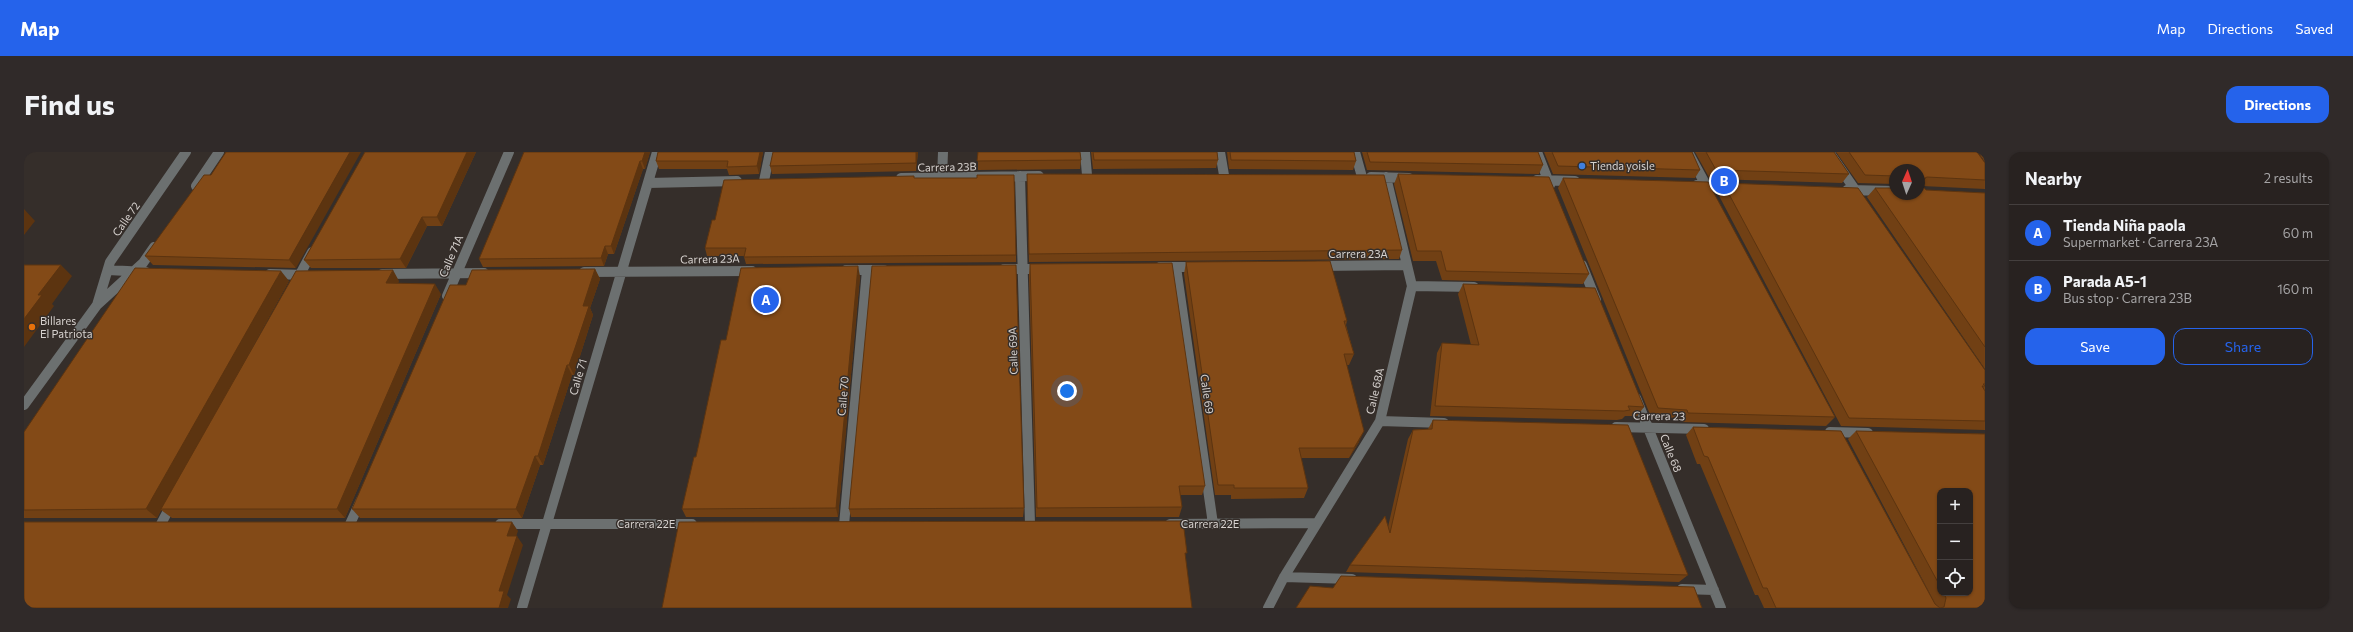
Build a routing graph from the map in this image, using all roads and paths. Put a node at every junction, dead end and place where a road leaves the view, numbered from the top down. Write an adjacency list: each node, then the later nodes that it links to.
1 (186, 152): 46 (street, Calle 72)
2 (219, 152): 30 (street)
3 (508, 152): 58 (street, Calle 71A)
4 (657, 152): 24 (street, Calle 71)
5 (770, 152): 24 (street)
6 (943, 152): 17 (street)
7 (1085, 152): 13 (street)
8 (1220, 152): 14 (street)
9 (1355, 152): 18 (street)
10 (1537, 152): 22 (street)
11 (1688, 152): 26 (street)
12 (1829, 152): 29 (street)
13 (1087, 175)
14 (1224, 175)
15 (1020, 176): 16 (street, Carrera 23B); 17 (street, Carrera 23B); 45 (street, Calle 69A)
16 (1049, 176)
17 (942, 178): 20 (street, Carrera 23B)
18 (1386, 178): 19 (street); 38 (street, Calle 68A)
19 (1417, 178)
20 (888, 179)
21 (1525, 179): 22 (street)
22 (1548, 180): 23 (street); 32 (street)
23 (1587, 181)
24 (648, 183): 53 (street, Calle 71)
25 (1690, 185): 26 (street)
26 (1706, 185): 27 (street); 33 (street)
27 (1745, 186)
28 (1839, 190): 29 (street)
29 (1855, 190): 31 (street); 34 (street)
30 (192, 191)
31 (1889, 191)
32 (1553, 194)
33 (1714, 199)
34 (1864, 203)
35 (161, 237): 51 (street, Calle 72)
36 (319, 241): 59 (street)
37 (1579, 256): 66 (street)
38 (1407, 265): 39 (street, Carrera 23A); 61 (street, Calle 68A)
39 (1312, 266)
40 (1153, 267): 41 (street)
41 (1176, 267): 42 (street); 91 (street, Calle 69)
42 (1208, 267)
43 (1053, 268): 45 (street)
44 (991, 269): 45 (street)
45 (1022, 269): 89 (street, Calle 69A)
46 (108, 270): 51 (street); 65 (street, Calle 72)
47 (835, 270): 48 (street)
48 (867, 270): 49 (street); 92 (street, Calle 70)
49 (890, 270)
50 (764, 271): 53 (street, Carrera 23A)
51 (134, 272): 52 (street); 65 (street, Calle 72)
52 (158, 272)
53 (621, 272): 55 (street, Carrera 23A); 87 (street, Calle 71)
54 (496, 273): 58 (street)
55 (574, 273)
56 (260, 274): 59 (street)
57 (370, 274): 58 (street)
58 (457, 274): 64 (street, Calle 71A)
59 (300, 275): 60 (street); 63 (street)
60 (315, 275)
61 (1412, 286): 62 (street); 70 (street, Calle 68A)
62 (1483, 288)
63 (292, 289)
64 (445, 302)
65 (97, 305): 68 (street, Calle 72)
66 (1602, 313)
67 (1630, 385): 73 (street, Calle 68)
68 (24, 405)
69 (1830, 418): 76 (street)
70 (1380, 422): 71 (street); 81 (street, Calle 68A)
71 (1451, 423)
72 (1609, 427): 73 (street, Carrera 23)
73 (1648, 428): 74 (street, Carrera 23); 96 (street, Calle 68)
74 (1719, 430)
75 (1821, 432): 76 (street)
76 (1837, 432): 77 (street); 78 (street)
77 (1876, 433)
78 (1844, 446)
79 (366, 488): 84 (street)
80 (176, 497): 82 (street)
81 (1316, 523): 91 (street, Carrera 22E); 93 (street, Calle 68A)
82 (177, 524)
83 (335, 524): 84 (street)
84 (350, 524): 85 (street)
85 (366, 524)
86 (492, 524): 87 (street, Carrera 22E)
87 (547, 524): 88 (street, Carrera 22E); 97 (street, Calle 71)
88 (703, 524)
89 (1030, 524)
90 (1158, 524): 91 (street, Carrera 22E)
91 (1213, 524)
92 (859, 525)
93 (1284, 577): 94 (street); 98 (street, Calle 68A)
94 (1364, 579)
95 (1674, 589): 96 (street)
96 (1714, 590): 99 (street, Calle 68)
97 (522, 608)
98 (1268, 608)
99 (1721, 608)

